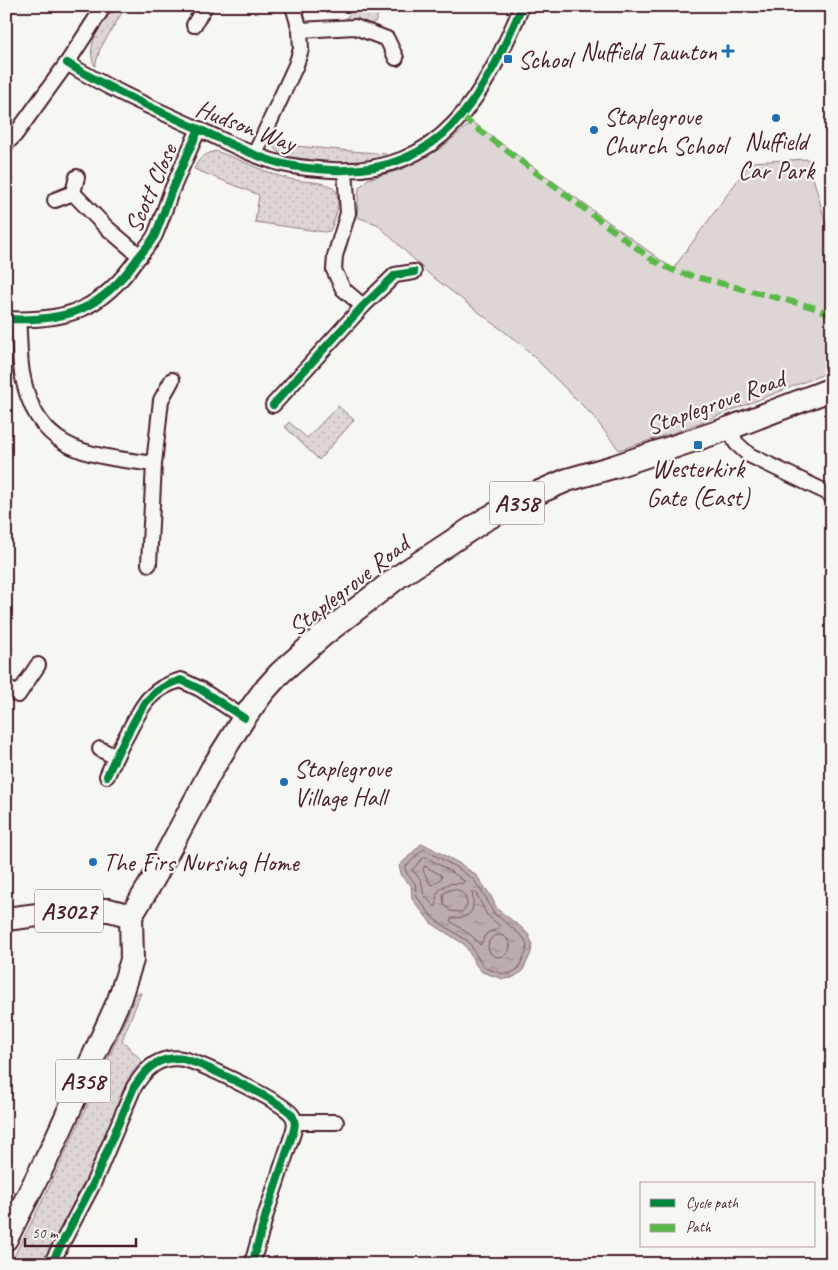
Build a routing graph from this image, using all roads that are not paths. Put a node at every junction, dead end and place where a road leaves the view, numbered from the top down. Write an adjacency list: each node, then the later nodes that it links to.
1 (104, 6): 8 (street)
2 (205, 6): 5 (street)
3 (293, 6): 6 (street)
4 (522, 6): 12 (street, Hudson Way)
5 (194, 25)
6 (300, 30): 7 (street); 11 (street)
7 (396, 58)
8 (68, 63): 9 (street, Hudson Way); 10 (street)
9 (199, 129): 11 (street, Hudson Way); 16 (street, Scott Close)
10 (6, 144)
11 (255, 154): 12 (street, Hudson Way)
12 (344, 171): 18 (street)
13 (77, 177): 14 (street)
14 (73, 193): 15 (street); 16 (street, Scott Close)
15 (54, 200)
16 (140, 256): 19 (street, Scott Close)
17 (414, 272): 18 (street)
18 (363, 306): 22 (street)
19 (12, 319): 24 (street, Scott Close)
20 (172, 380): 24 (street)
21 (832, 389): 23 (main road, Staplegrove Road / A358)
22 (273, 405)
23 (730, 428): 25 (street); 29 (main road, Staplegrove Road / A358)
24 (154, 464): 26 (street)
25 (832, 497)
26 (149, 564)
27 (38, 665): 28 (street)
28 (6, 687)
29 (244, 718): 31 (street); 33 (main road, Staplegrove Road / A358)
30 (100, 749): 31 (street)
31 (115, 757): 32 (street)
32 (107, 776)
33 (131, 916): 34 (main road, A3027); 37 (main road, A358)
34 (6, 919)
35 (296, 1122): 36 (street); 38 (street); 39 (street)
36 (336, 1122)
37 (6, 1239)
38 (50, 1264)
39 (252, 1264)

